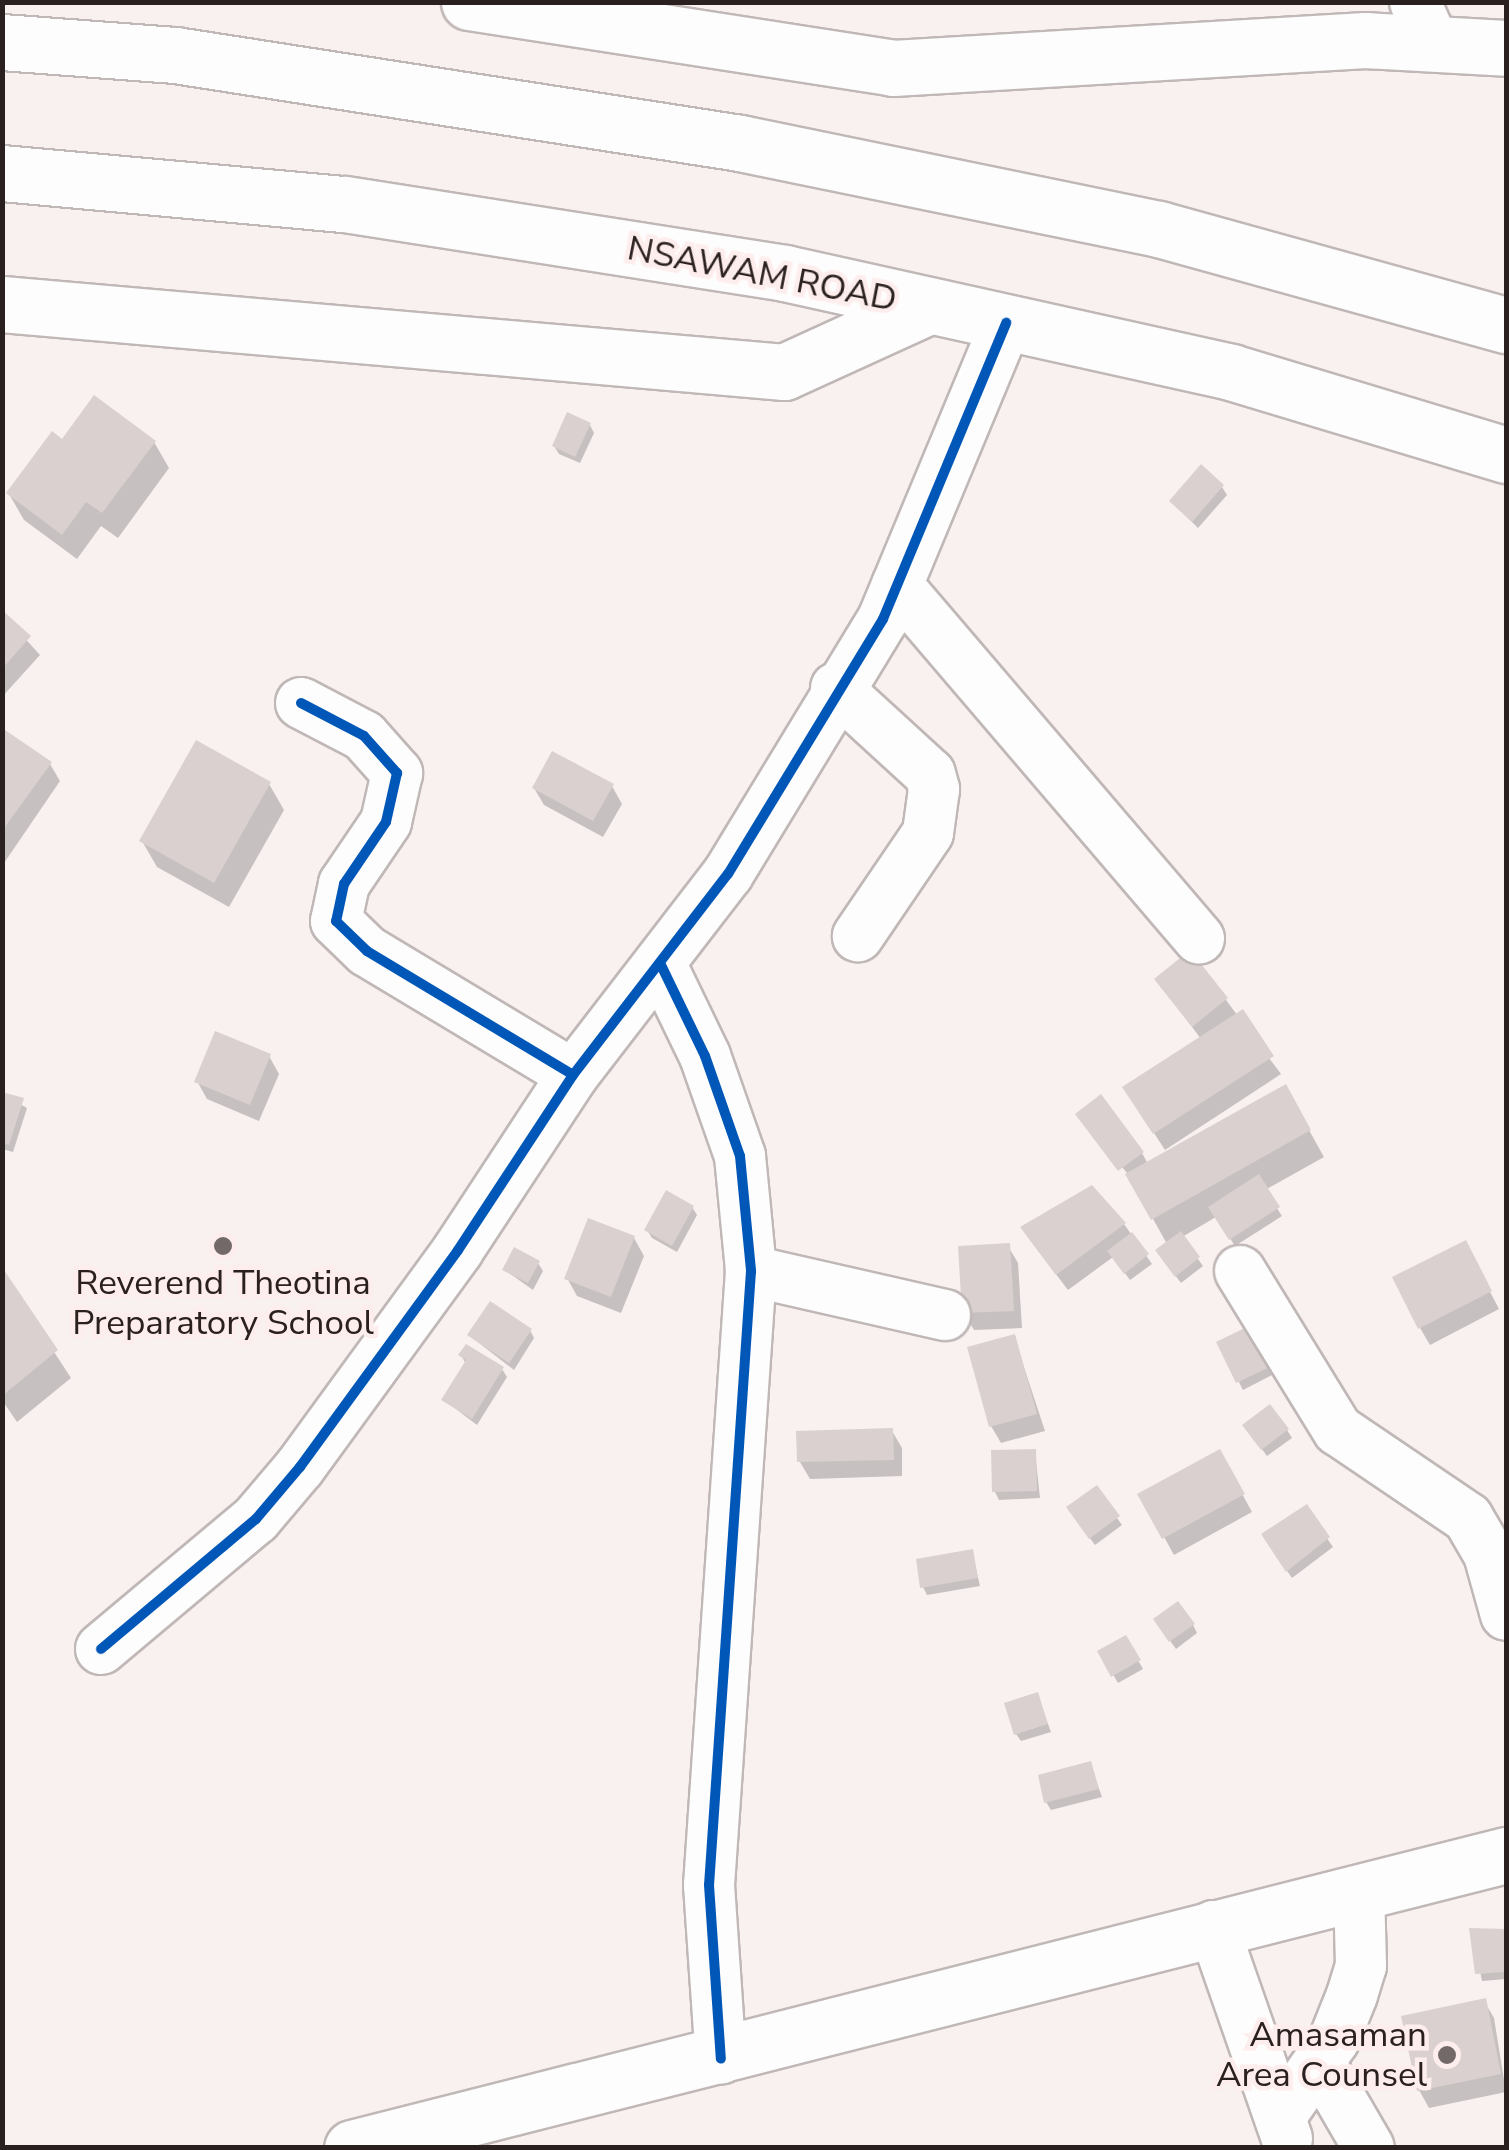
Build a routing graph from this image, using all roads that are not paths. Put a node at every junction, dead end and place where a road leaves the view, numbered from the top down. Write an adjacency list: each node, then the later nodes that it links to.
1 (469, 2): 2 (main road)
2 (1424, 23): 4 (main road)
3 (2, 42): 9 (main road)
4 (1506, 48)
5 (2, 173): 7 (main road, NSAWAM ROAD)
6 (2, 304): 7 (main road)
7 (929, 306): 8 (main road, NSAWAM ROAD)
8 (1006, 323): 10 (main road, NSAWAM ROAD); 11 (street)
9 (1506, 325)
10 (1506, 455)
11 (897, 585): 12 (street); 15 (street)
12 (836, 688): 14 (street); 16 (street)
13 (301, 704): 17 (street)
14 (858, 936)
15 (1198, 938)
16 (661, 965): 17 (street); 18 (street)
17 (573, 1074): 22 (street)
18 (751, 1272): 20 (street); 26 (street)
19 (1240, 1272): 21 (street)
20 (945, 1315)
21 (1506, 1615)
22 (101, 1649)
23 (1506, 1855): 24 (main road)
24 (1359, 1892): 25 (main road); 27 (street)
25 (1213, 1926): 26 (main road); 28 (street)
26 (720, 2059): 29 (main road)
27 (1319, 2062): 28 (street); 30 (street)
28 (1285, 2132)
29 (352, 2148)
30 (1369, 2148)

